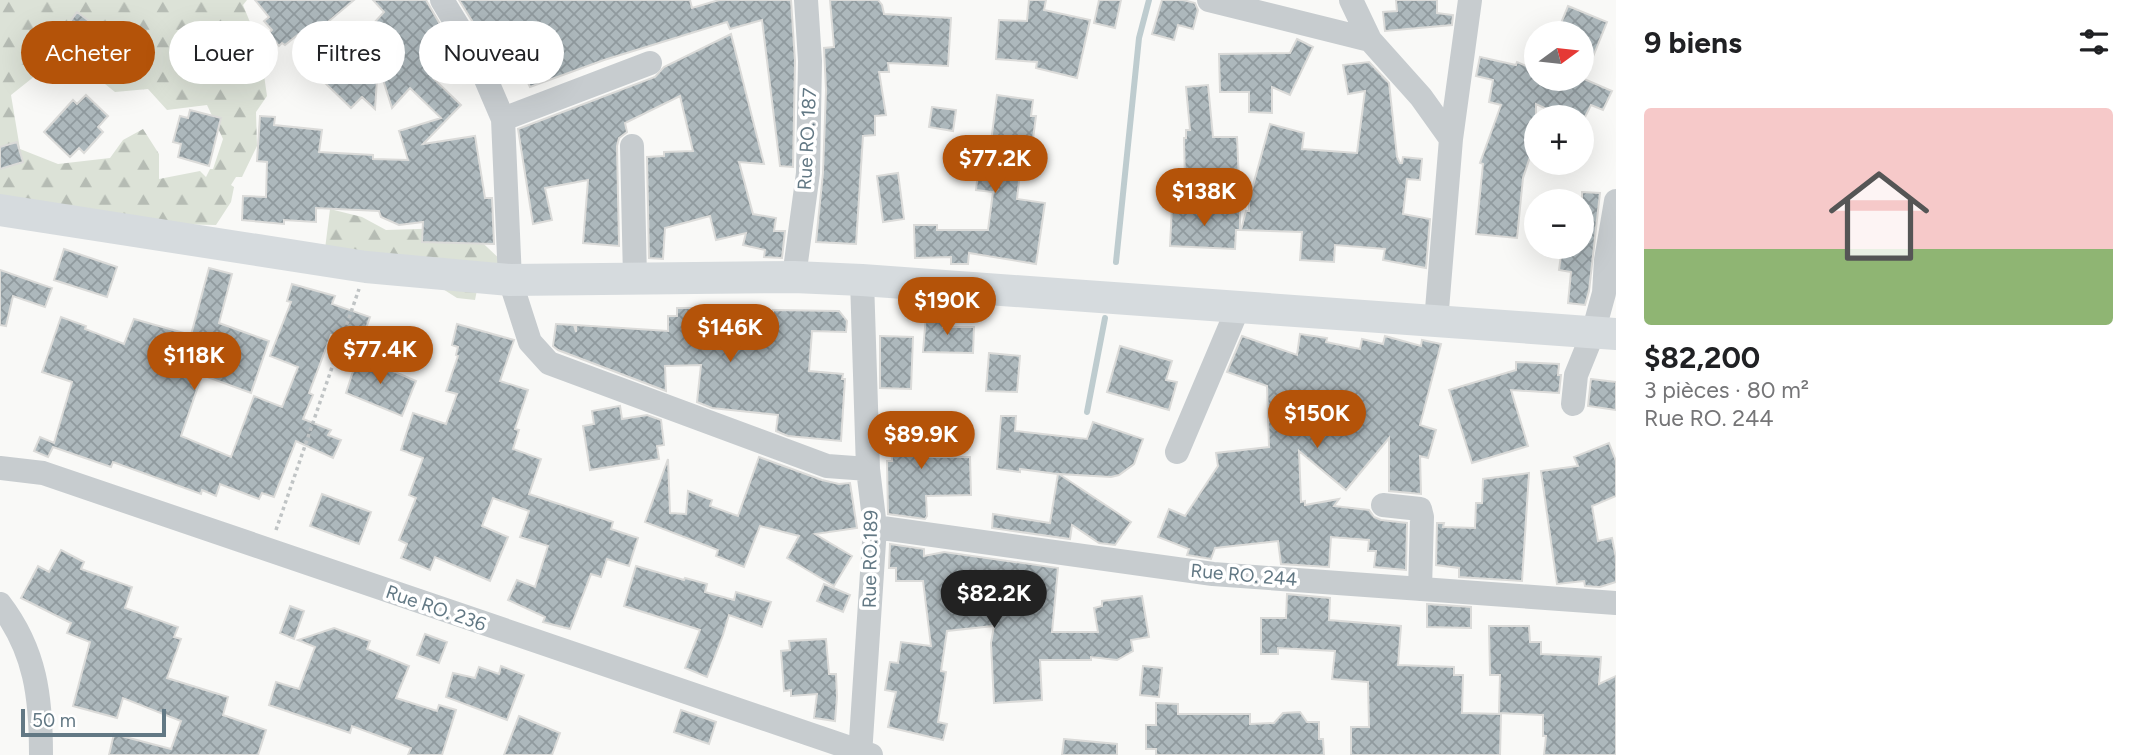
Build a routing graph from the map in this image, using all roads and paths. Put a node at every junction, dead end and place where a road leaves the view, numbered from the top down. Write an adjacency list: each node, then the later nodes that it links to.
1 (442, 0): 8 (street)
2 (806, 0): 14 (street, Rue RO. 187)
3 (1209, 0): 6 (street)
4 (1351, 0): 6 (street)
5 (1470, 0): 9 (street)
6 (1370, 40): 9 (street)
7 (650, 63): 8 (street)
8 (503, 119): 16 (street)
9 (1451, 139): 19 (street)
10 (632, 146): 15 (street)
11 (1616, 201): 20 (street)
12 (0, 210): 13 (main road)
13 (366, 268): 16 (main road); 27 (path)
14 (794, 277): 15 (main road); 17 (main road)
15 (635, 278): 16 (main road)
16 (510, 280): 24 (street)
17 (862, 280): 18 (main road); 24 (street, Rue RO.189)
18 (1238, 308): 19 (main road); 22 (street)
19 (1436, 322): 20 (main road)
20 (1605, 333): 21 (street)
21 (1573, 404)
22 (1177, 452)
23 (0, 468): 27 (street, Rue RO. 236)
24 (868, 469): 26 (street, Rue RO.189)
25 (1384, 505): 28 (street)
26 (875, 527): 28 (street, Rue RO. 244); 31 (street, Rue RO.189)
27 (269, 551): 31 (street, Rue RO. 236)
28 (1420, 589): 29 (street, Rue RO. 244)
29 (1616, 603)
30 (0, 604): 32 (street)
31 (864, 754)
32 (41, 755)

